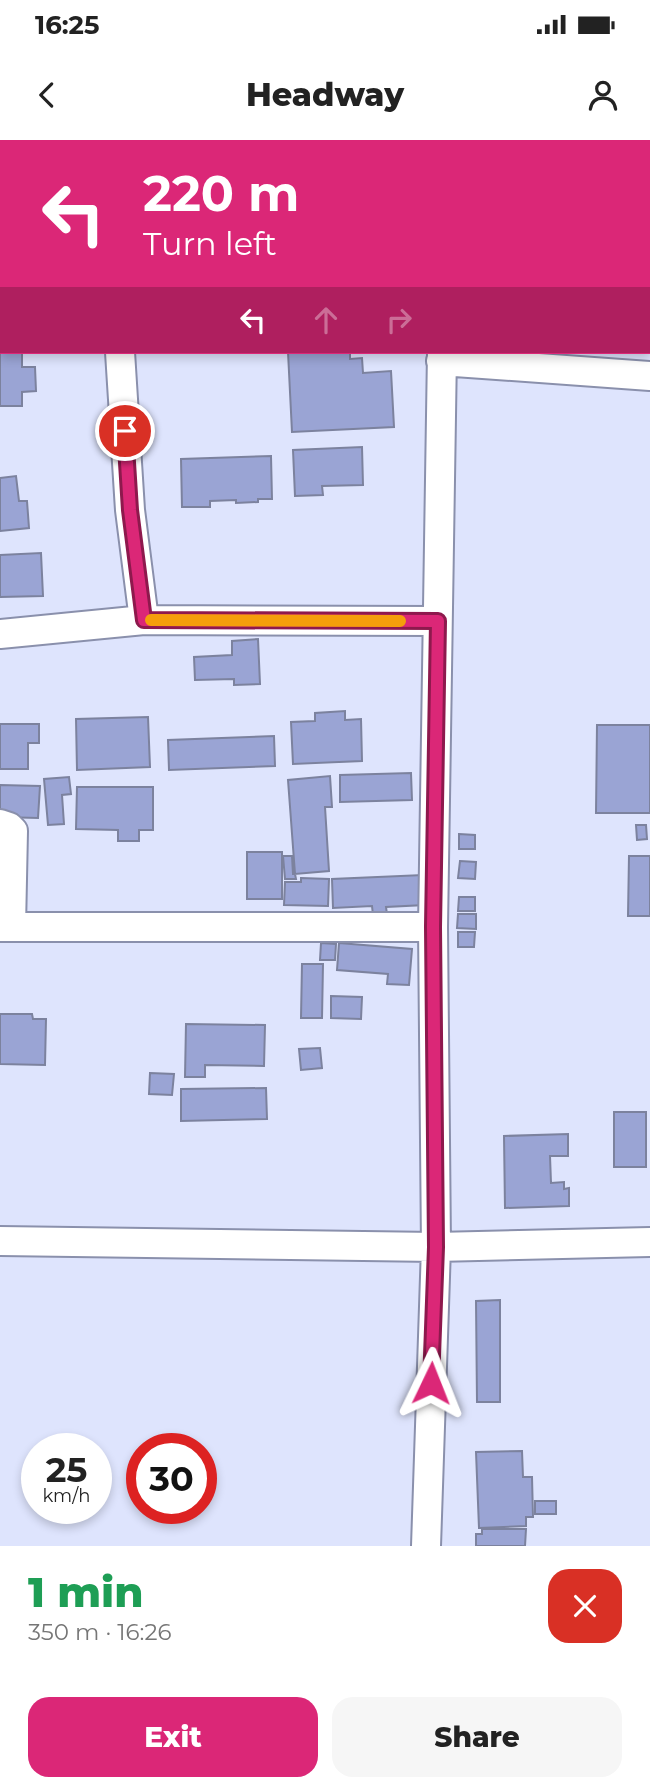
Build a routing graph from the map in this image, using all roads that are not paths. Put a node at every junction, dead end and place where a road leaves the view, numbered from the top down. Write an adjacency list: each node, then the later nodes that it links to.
1 (120, 354): 4 (street)
2 (441, 356): 3 (street); 5 (street)
3 (650, 376)
4 (144, 620): 5 (street); 6 (street)
5 (438, 621): 9 (street)
6 (0, 634)
7 (0, 824): 8 (street)
8 (5, 927): 9 (street)
9 (433, 927): 12 (street)
10 (0, 1241): 12 (street)
11 (650, 1242): 12 (street)
12 (436, 1247): 13 (street)
13 (426, 1546)

